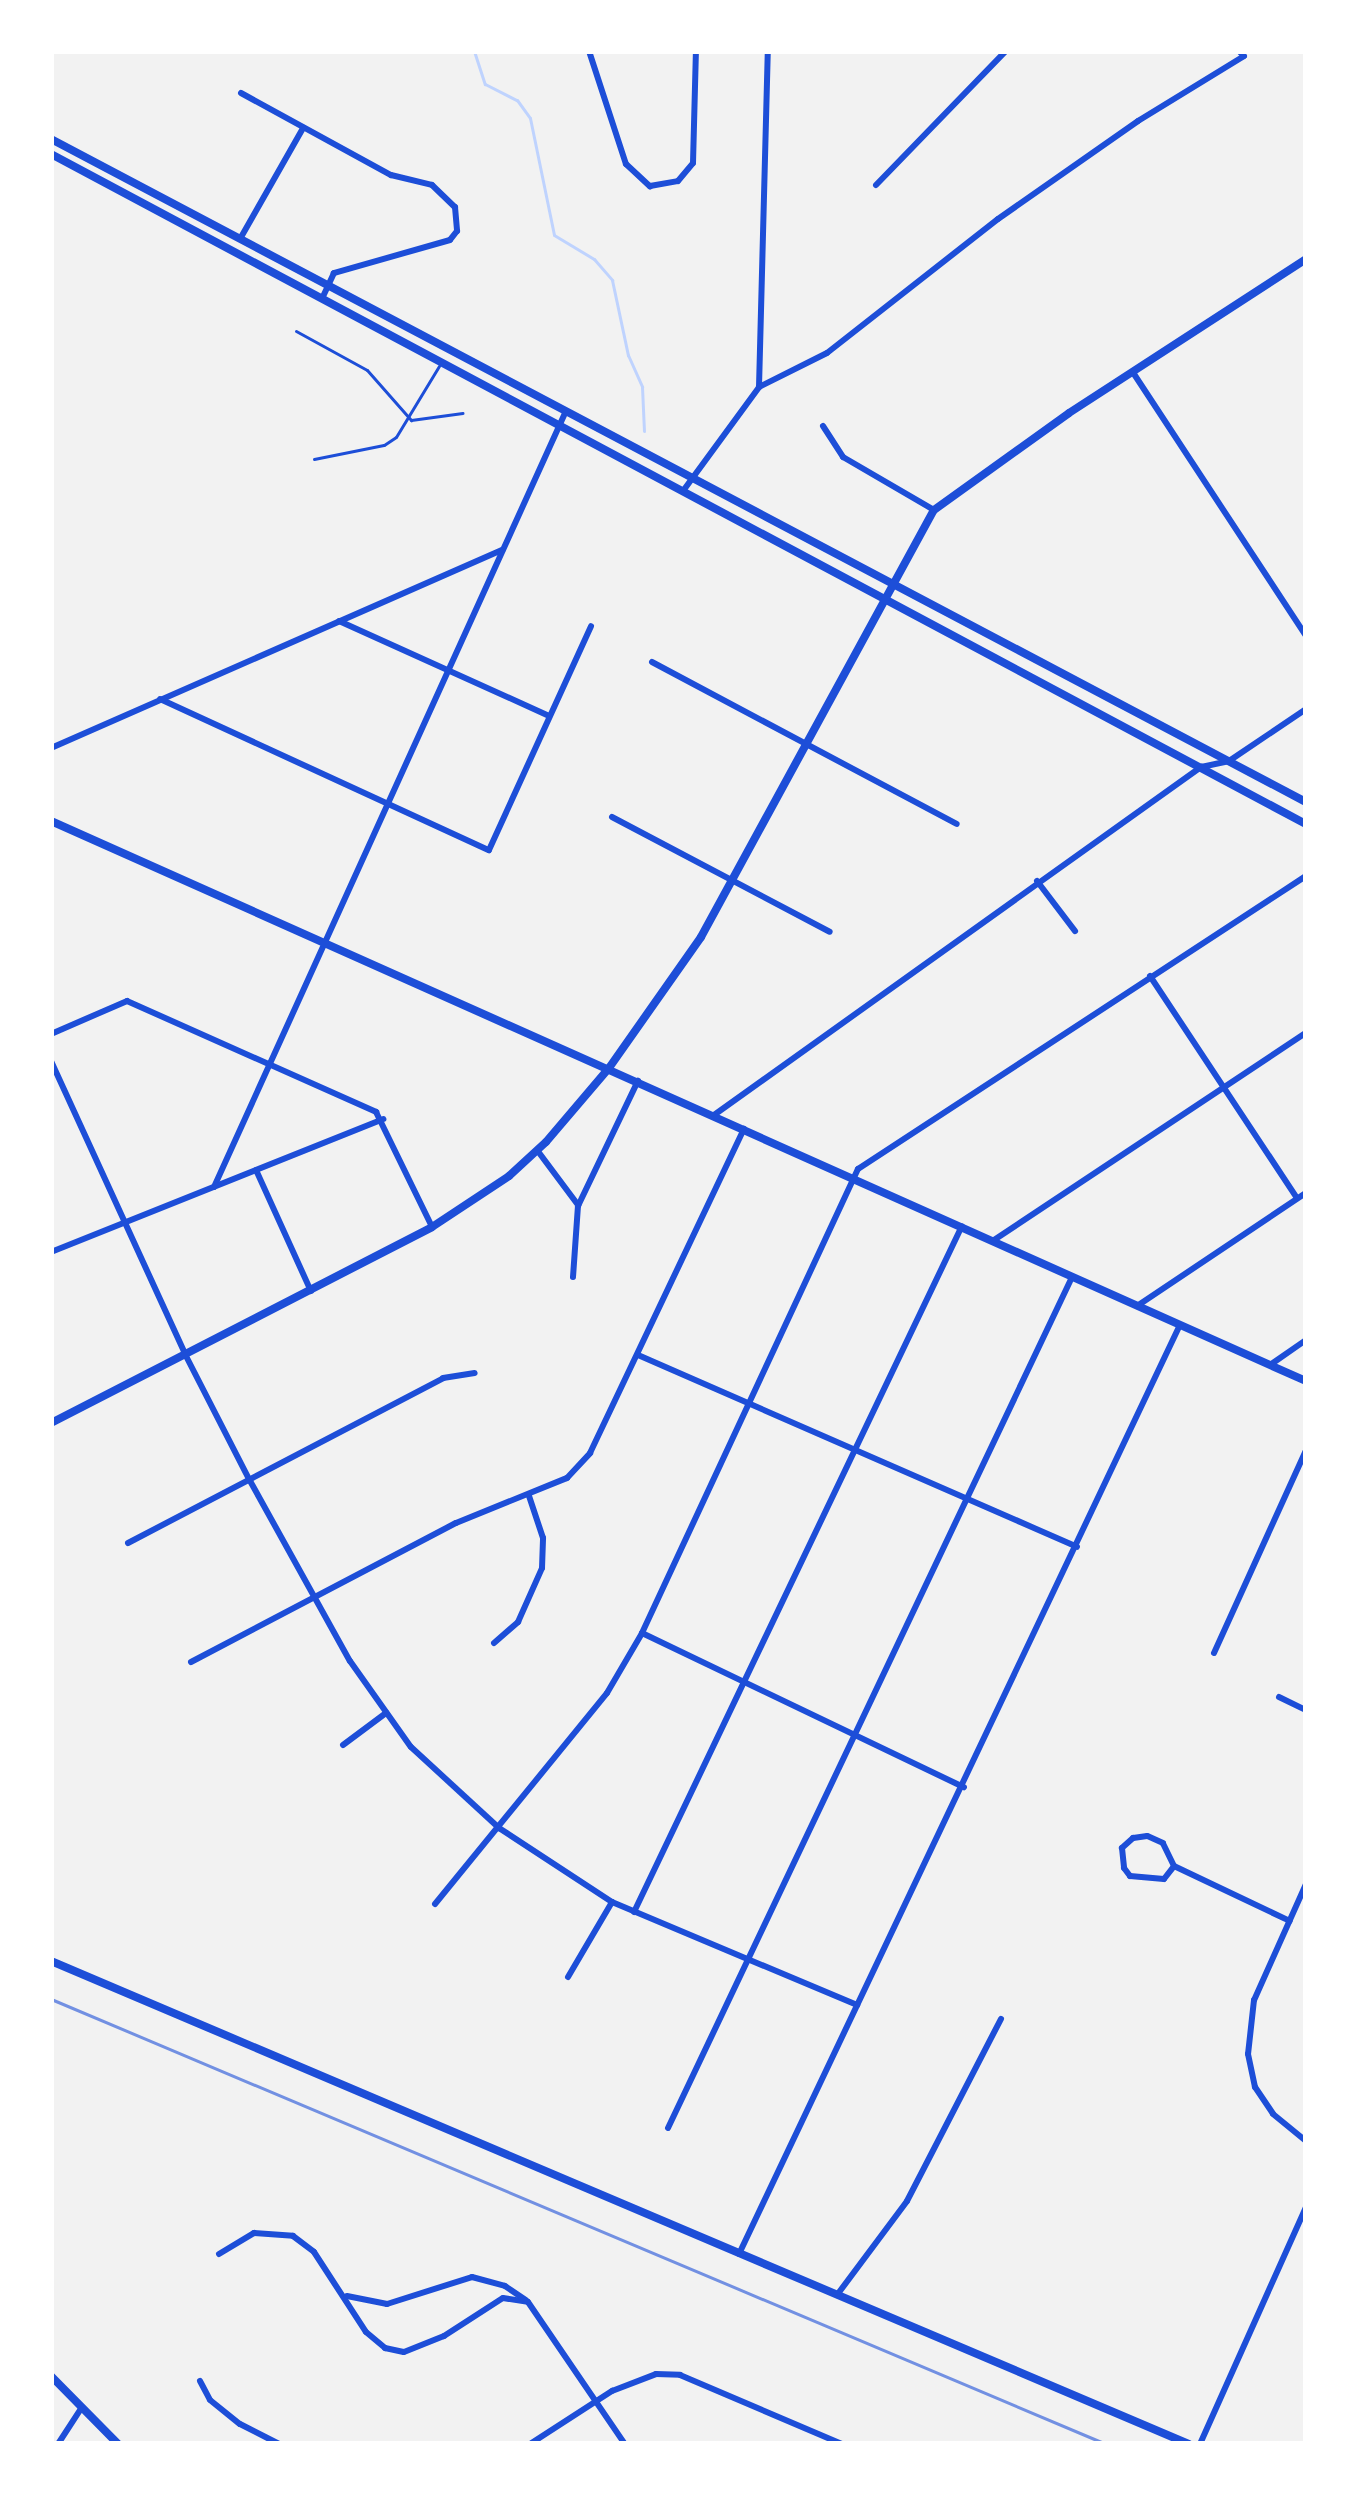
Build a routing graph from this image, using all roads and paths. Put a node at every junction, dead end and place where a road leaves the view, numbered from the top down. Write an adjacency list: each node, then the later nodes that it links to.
1 (589, 51): 2 (street)
2 (696, 51)
3 (768, 51): 19 (street)
4 (1006, 51): 10 (street)
5 (1241, 54): 19 (street)
6 (241, 93): 7 (street)
7 (302, 128): 11 (street); 13 (street)
8 (51, 139): 11 (main road)
9 (51, 154): 14 (main road)
10 (876, 185)
11 (240, 239): 13 (main road)
12 (1306, 260): 18 (main road)
13 (328, 286): 14 (street); 16 (main road)
14 (322, 297): 17 (main road)
15 (296, 331): 22 (lane)
16 (448, 349): 17 (lane); 20 (main road)
17 (442, 360): 22 (lane); 23 (main road)
18 (1134, 374): 28 (main road); 34 (street)
19 (759, 387): 26 (street)
20 (566, 411): 23 (street); 26 (main road)
21 (463, 413): 22 (lane)
22 (411, 420): 25 (lane)
23 (561, 423): 27 (main road); 29 (street)
24 (823, 426): 28 (street)
25 (314, 459)
26 (694, 476): 27 (street); 30 (main road)
27 (683, 491): 31 (main road)
28 (934, 510): 30 (main road)
29 (505, 548): 32 (street); 36 (street)
30 (892, 583): 31 (main road); 42 (main road)
31 (884, 598): 40 (main road); 43 (main road)
32 (339, 621): 36 (street); 37 (street)
33 (591, 626): 39 (street)
34 (1306, 636)
35 (652, 662): 40 (street)
36 (447, 670): 39 (street); 44 (street)
37 (160, 699): 41 (street); 44 (street)
38 (1306, 709): 42 (street)
39 (550, 716): 44 (street)
40 (803, 742): 48 (street); 51 (main road)
41 (51, 748)
42 (1229, 761): 43 (street); 45 (main road)
43 (1201, 767): 49 (main road); 52 (street)
44 (388, 802): 55 (street)
45 (1306, 802)
46 (612, 818): 51 (street)
47 (51, 820): 55 (main road)
48 (957, 824)
49 (1306, 824)
50 (1306, 876): 56 (street)
51 (732, 880): 54 (street); 61 (main road)
52 (1036, 880): 53 (street); 64 (street)
53 (1075, 931)
54 (830, 932)
55 (324, 943): 60 (street); 61 (main road)
56 (1150, 975): 63 (street); 69 (street)
57 (51, 1034): 60 (street)
58 (1306, 1034): 63 (street)
59 (51, 1061): 74 (street)
60 (268, 1064): 65 (street); 70 (street)
61 (609, 1068): 62 (main road); 67 (main road)
62 (638, 1081): 64 (main road); 73 (street)
63 (1226, 1087): 72 (street); 77 (street)
64 (714, 1115): 66 (main road)
65 (383, 1119): 68 (street); 76 (street)
66 (744, 1129): 69 (main road); 85 (street)
67 (537, 1150): 73 (street); 76 (main road)
68 (256, 1170): 70 (street); 81 (street)
69 (853, 1178): 75 (main road); 90 (street)
70 (214, 1186): 74 (street)
71 (1306, 1192): 72 (street)
72 (1297, 1198): 82 (street)
73 (578, 1206): 79 (street)
74 (125, 1222): 78 (street); 86 (street)
75 (962, 1226): 77 (main road); 93 (street)
76 (432, 1227): 81 (main road)
77 (992, 1241): 80 (main road)
78 (51, 1252)
79 (573, 1277)
80 (1072, 1277): 82 (main road); 96 (street)
81 (310, 1291): 86 (main road)
82 (1137, 1306): 83 (main road)
83 (1180, 1325): 87 (main road); 98 (street)
84 (1306, 1340): 87 (street)
85 (638, 1355): 90 (street); 95 (street)
86 (186, 1356): 91 (main road); 94 (street)
87 (1270, 1364): 89 (main road)
88 (475, 1373): 94 (street)
89 (1306, 1381)
90 (745, 1405): 93 (street); 100 (street)
91 (52, 1421)
92 (1306, 1450): 102 (street)
93 (855, 1451): 96 (street); 104 (street)
94 (249, 1479): 97 (street); 99 (street)
95 (529, 1496): 99 (street); 101 (street)
96 (965, 1498): 98 (street); 108 (street)
97 (128, 1543)
98 (1077, 1547): 110 (street)
99 (312, 1598): 103 (street); 107 (street)
100 (642, 1634): 104 (street); 111 (street)
101 (494, 1642)
102 (1214, 1652)
103 (190, 1662)
104 (748, 1684): 108 (street); 116 (street)
105 (1279, 1697): 106 (street)
106 (1306, 1710)
107 (386, 1713): 109 (street); 111 (street)
108 (854, 1734): 110 (street); 119 (street)
109 (344, 1744)
110 (964, 1787): 121 (street)
111 (499, 1828): 114 (street); 115 (street)
112 (1174, 1866): 112 (street); 117 (street)
113 (1306, 1884): 117 (street)
114 (611, 1902): 116 (street); 120 (street)
115 (435, 1904)
116 (634, 1912): 119 (street)
117 (1289, 1921): 124 (street)
118 (51, 1961): 127 (main road)
119 (747, 1962): 121 (street); 123 (street)
120 (568, 1977)
121 (857, 2005): 127 (street)
122 (1001, 2019): 129 (street)
123 (668, 2128)
124 (1306, 2141)
125 (1306, 2207): 142 (street)
126 (219, 2254): 128 (street)
127 (740, 2254): 129 (main road)
128 (345, 2295): 130 (street); 130 (street)
129 (837, 2295): 141 (main road)
130 (529, 2302): 133 (street)
131 (51, 2376): 134 (main road)
132 (200, 2381): 137 (street)
133 (596, 2401): 138 (street); 139 (street); 140 (street)
134 (82, 2407): 135 (street); 136 (main road)
135 (58, 2444)
136 (118, 2444)
137 (279, 2444)
138 (530, 2444)
139 (625, 2444)
140 (842, 2444)
141 (1189, 2444)
142 (1200, 2444)

